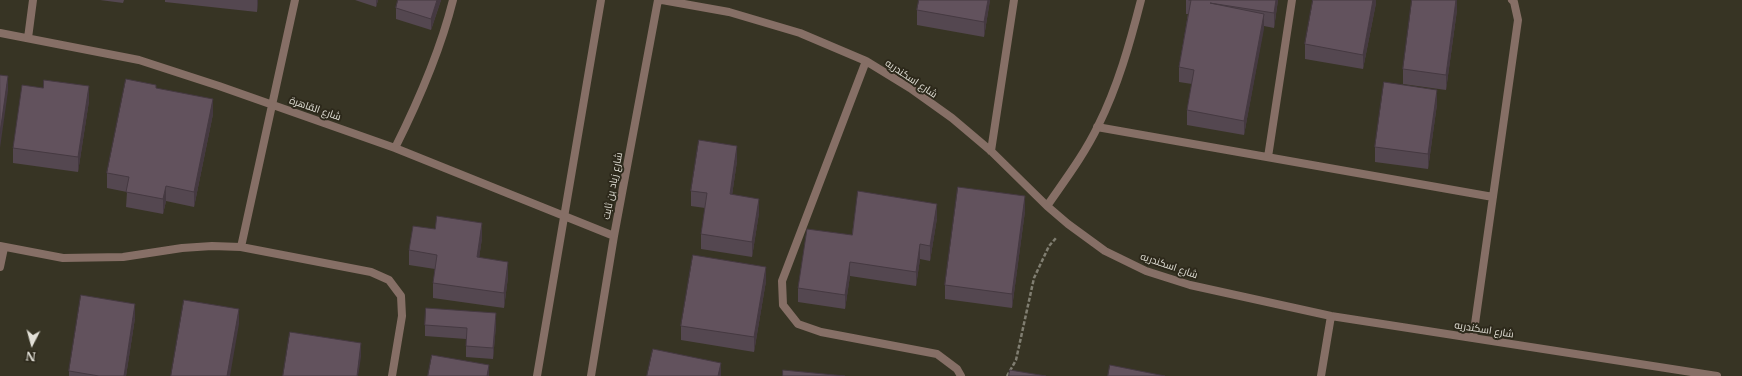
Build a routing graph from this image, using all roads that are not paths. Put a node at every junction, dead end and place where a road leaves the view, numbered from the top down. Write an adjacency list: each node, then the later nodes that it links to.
1 (33, 0): 12 (street)
2 (295, 0): 14 (street)
3 (453, 0): 16 (street)
4 (601, 0): 21 (street)
5 (658, 0): 22 (street, شارع زياد بن ثابت)
6 (662, 0): 13 (street, شارع اسكندريه)
7 (1014, 0): 17 (street)
8 (1141, 0): 15 (street)
9 (1292, 0): 18 (street)
10 (1512, 0): 19 (street)
11 (0, 33): 12 (street, شارع القاهرة)
12 (28, 38): 14 (street, شارع القاهرة)
13 (866, 61): 17 (street, شارع اسكندريه); 31 (street)
14 (273, 104): 16 (street, شارع القاهرة); 24 (street)
15 (1097, 127): 18 (street); 20 (street)
16 (395, 148): 21 (street, شارع القاهرة)
17 (991, 151): 20 (street, شارع اسكندريه)
18 (1268, 157): 19 (street)
19 (1493, 197): 27 (street)
20 (1047, 206): 26 (street, شارع اسكندريه)
21 (564, 214): 22 (street, شارع القاهرة); 29 (street)
22 (614, 236): 30 (street, شارع زياد بن ثابت)
23 (2, 247): 24 (street); 25 (street)
24 (241, 247): 28 (street)
25 (0, 267)
26 (1331, 316): 27 (street, شارع اسكندريه); 32 (street)
27 (1473, 338): 33 (street, شارع اسكندريه)
28 (392, 376)
29 (537, 376)
30 (591, 376)
31 (961, 376)
32 (1321, 376)
33 (1717, 376)

